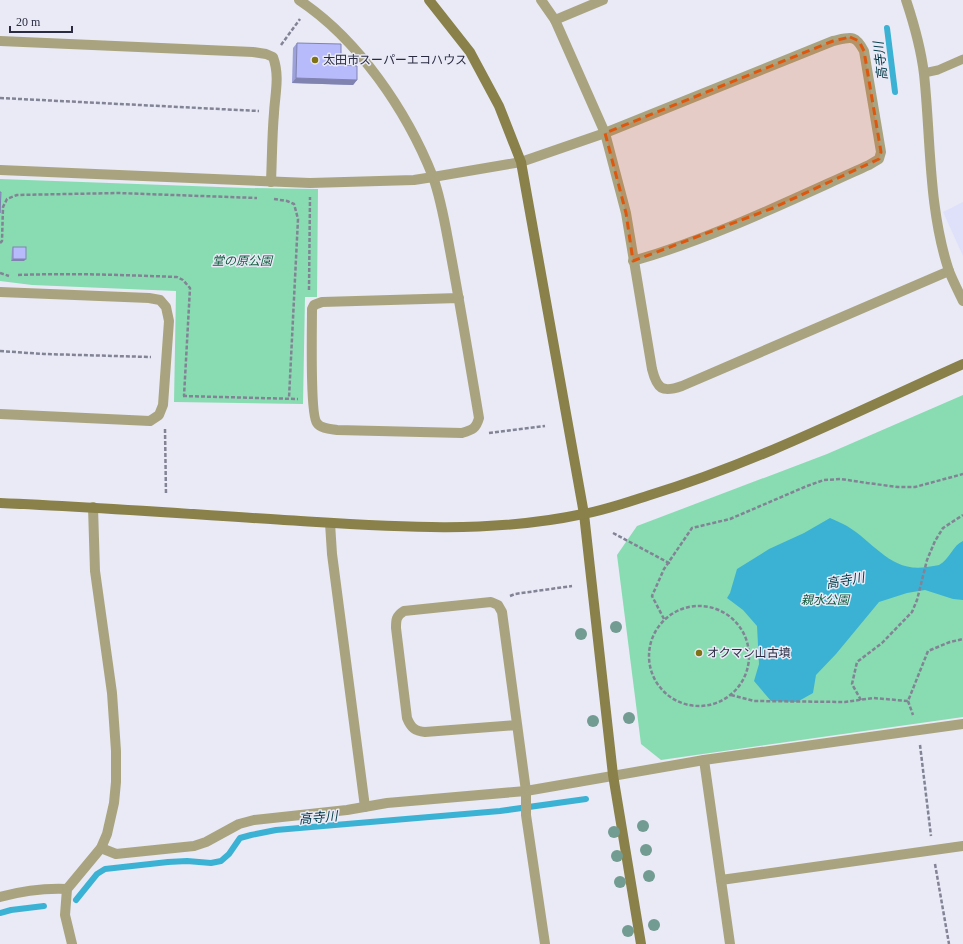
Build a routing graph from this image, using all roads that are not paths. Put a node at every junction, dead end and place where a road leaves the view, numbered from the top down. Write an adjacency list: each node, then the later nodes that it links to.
1 (299, 0): 13 (street)
2 (430, 0): 11 (street)
3 (541, 0): 6 (street)
4 (603, 0): 6 (street)
5 (906, 0): 9 (street)
6 (556, 20): 10 (street)
7 (0, 41): 14 (street)
8 (963, 60): 9 (lane)
9 (924, 73): 16 (street)
10 (606, 133): 11 (street); 15 (street); 15 (street)
11 (520, 162): 13 (street); 24 (street)
12 (0, 170): 14 (street)
13 (433, 177): 14 (street); 18 (street)
14 (271, 182)
15 (633, 261): 16 (street)
16 (949, 271): 19 (street)
17 (0, 292): 21 (street)
18 (459, 298): 18 (street)
19 (963, 301)
20 (963, 364): 24 (street)
21 (0, 414)
22 (0, 504): 23 (street)
23 (93, 507): 25 (street); 33 (street)
24 (584, 514): 25 (street); 29 (street)
25 (330, 523): 31 (street)
26 (963, 724): 28 (street)
27 (516, 725): 27 (street); 30 (street)
28 (704, 760): 29 (street); 34 (street)
29 (613, 775): 30 (street); 39 (street)
30 (526, 791): 31 (street); 38 (street)
31 (365, 807): 33 (street)
32 (963, 846): 34 (street)
33 (101, 848): 35 (street)
34 (721, 880): 40 (street)
35 (67, 889): 36 (street); 37 (street)
36 (0, 897)
37 (72, 944)
38 (545, 944)
39 (641, 944)
40 (730, 944)

